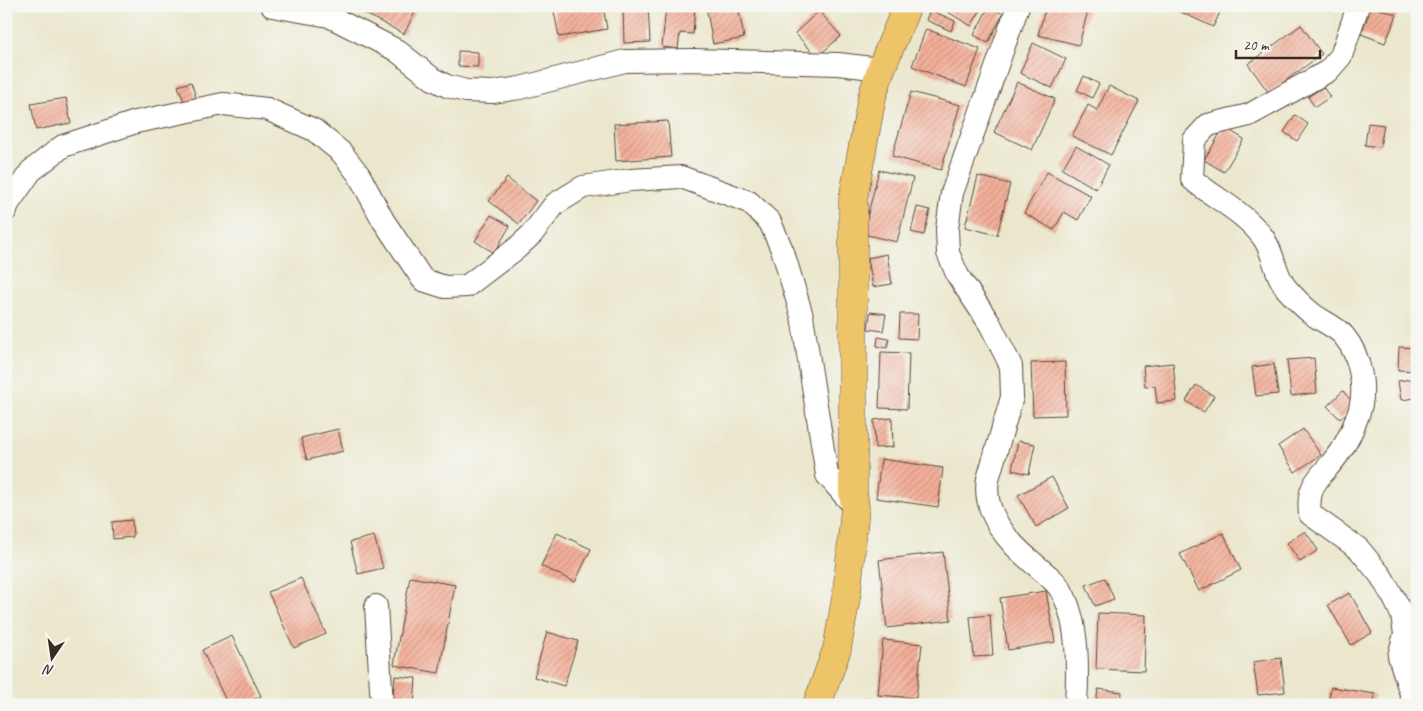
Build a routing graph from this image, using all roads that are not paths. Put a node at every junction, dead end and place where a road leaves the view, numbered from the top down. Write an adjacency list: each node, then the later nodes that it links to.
1 (272, 6): 5 (street)
2 (907, 6): 5 (main road)
3 (1018, 6): 12 (street)
4 (1358, 6): 9 (street)
5 (881, 70): 7 (main road)
6 (6, 210): 7 (street)
7 (855, 508): 11 (main road)
8 (376, 606): 10 (street)
9 (1412, 697)
10 (382, 705)
11 (817, 705)
12 (1076, 705)

